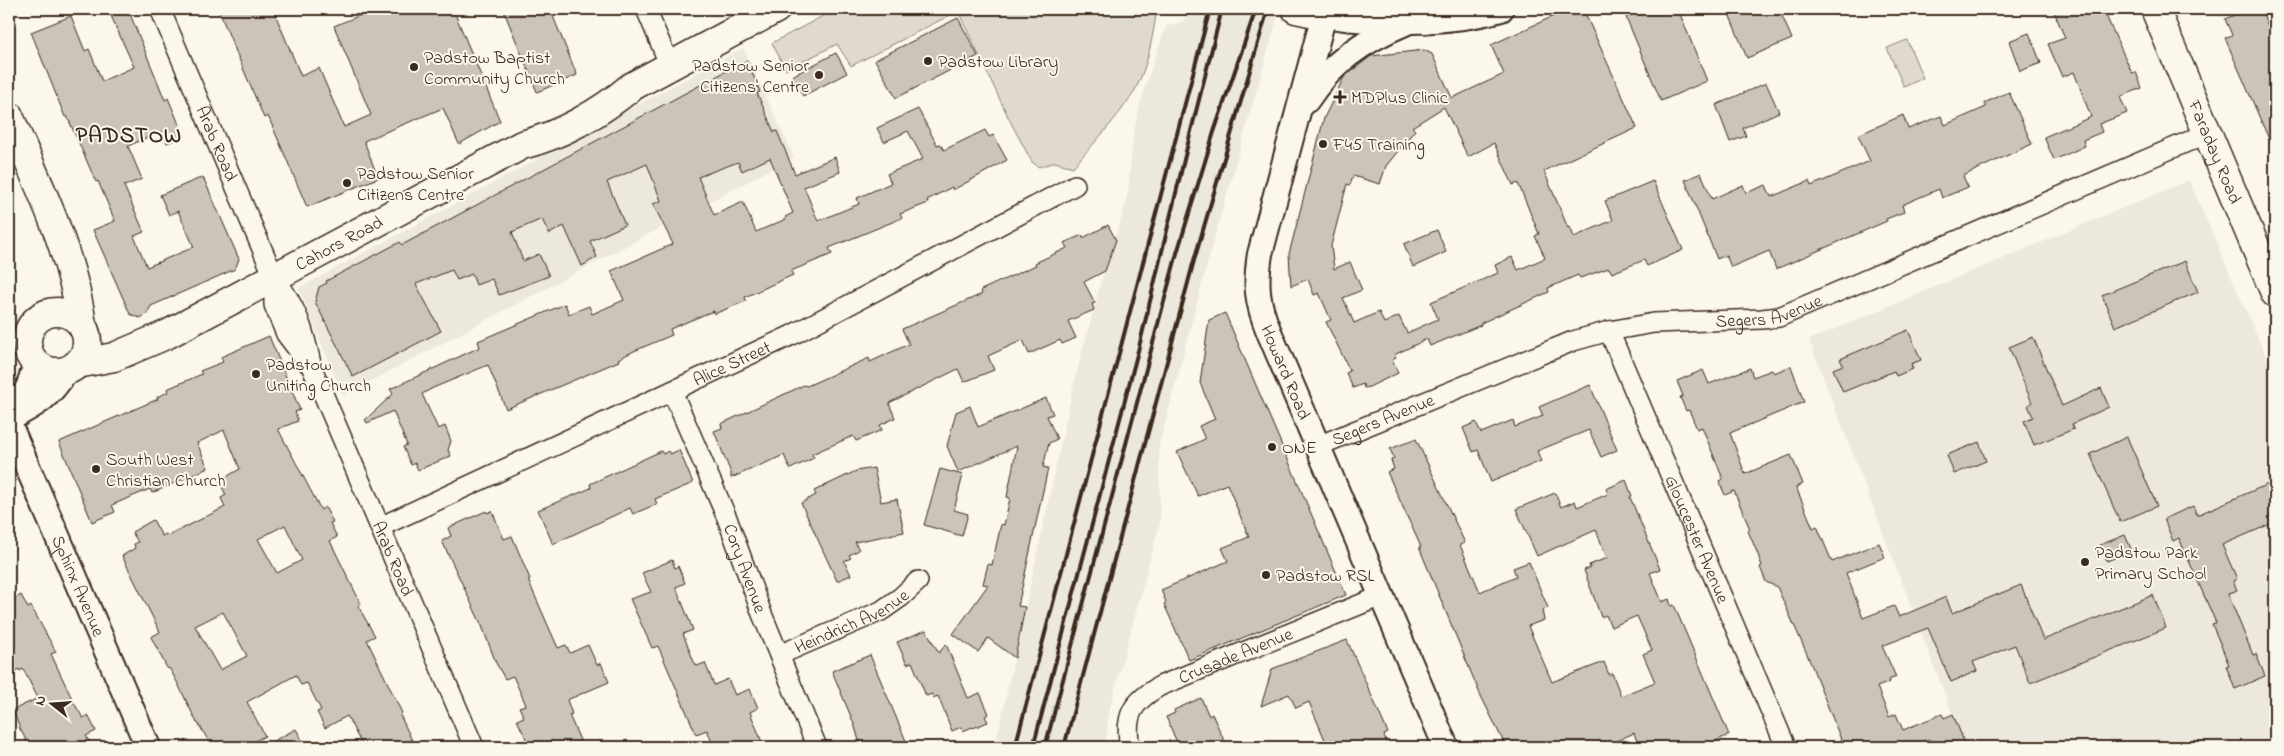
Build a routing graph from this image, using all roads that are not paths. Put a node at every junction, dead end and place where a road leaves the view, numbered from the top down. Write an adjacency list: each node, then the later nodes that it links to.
1 (160, 9): 17 (street, Arab Road)
2 (646, 9): 9 (street)
3 (1296, 9): 7 (main road)
4 (1500, 9): 8 (street)
5 (2155, 9): 12 (main road, Faraday Road)
6 (778, 10): 9 (main road, Cahors Road)
7 (1325, 12): 8 (street); 11 (street, Howard Road)
8 (1412, 16): 11 (street)
9 (670, 66): 17 (main road, Cahors Road)
10 (9, 116): 13 (main road)
11 (1297, 116): 29 (street, Howard Road)
12 (2208, 133): 16 (main road, Faraday Road); 22 (street, Segers Avenue)
13 (19, 160): 15 (main road)
14 (1074, 185): 26 (street, Alice Street)
15 (62, 242): 19 (main road); 21 (main road)
16 (2267, 253): 18 (main road, Faraday Road)
17 (274, 278): 23 (main road, Cahors Road); 30 (street, Arab Road)
18 (2275, 294)
19 (43, 316): 20 (main road); 21 (main road); 24 (main road)
20 (9, 324)
21 (83, 327): 23 (main road, Cahors Road); 25 (main road)
22 (1609, 331): 29 (street, Segers Avenue); 39 (street, Gloucester Avenue)
23 (155, 340): 25 (main road, Cahors Road)
24 (25, 356): 25 (main road); 27 (street)
25 (71, 368): 27 (street)
26 (672, 391): 30 (street, Alice Street); 33 (street, Cory Avenue)
27 (9, 418)
28 (9, 424): 34 (street, Sphinx Avenue)
29 (1318, 446): 32 (street, Howard Road)
30 (380, 527): 35 (street, Arab Road)
31 (918, 581): 33 (street, Heindrich Avenue)
32 (1381, 596): 37 (street, Crusade Avenue); 38 (street, Howard Road)
33 (779, 655): 36 (street, Cory Avenue)
34 (148, 747)
35 (474, 747)
36 (817, 747)
37 (1130, 747)
38 (1446, 747)
39 (1786, 747)

